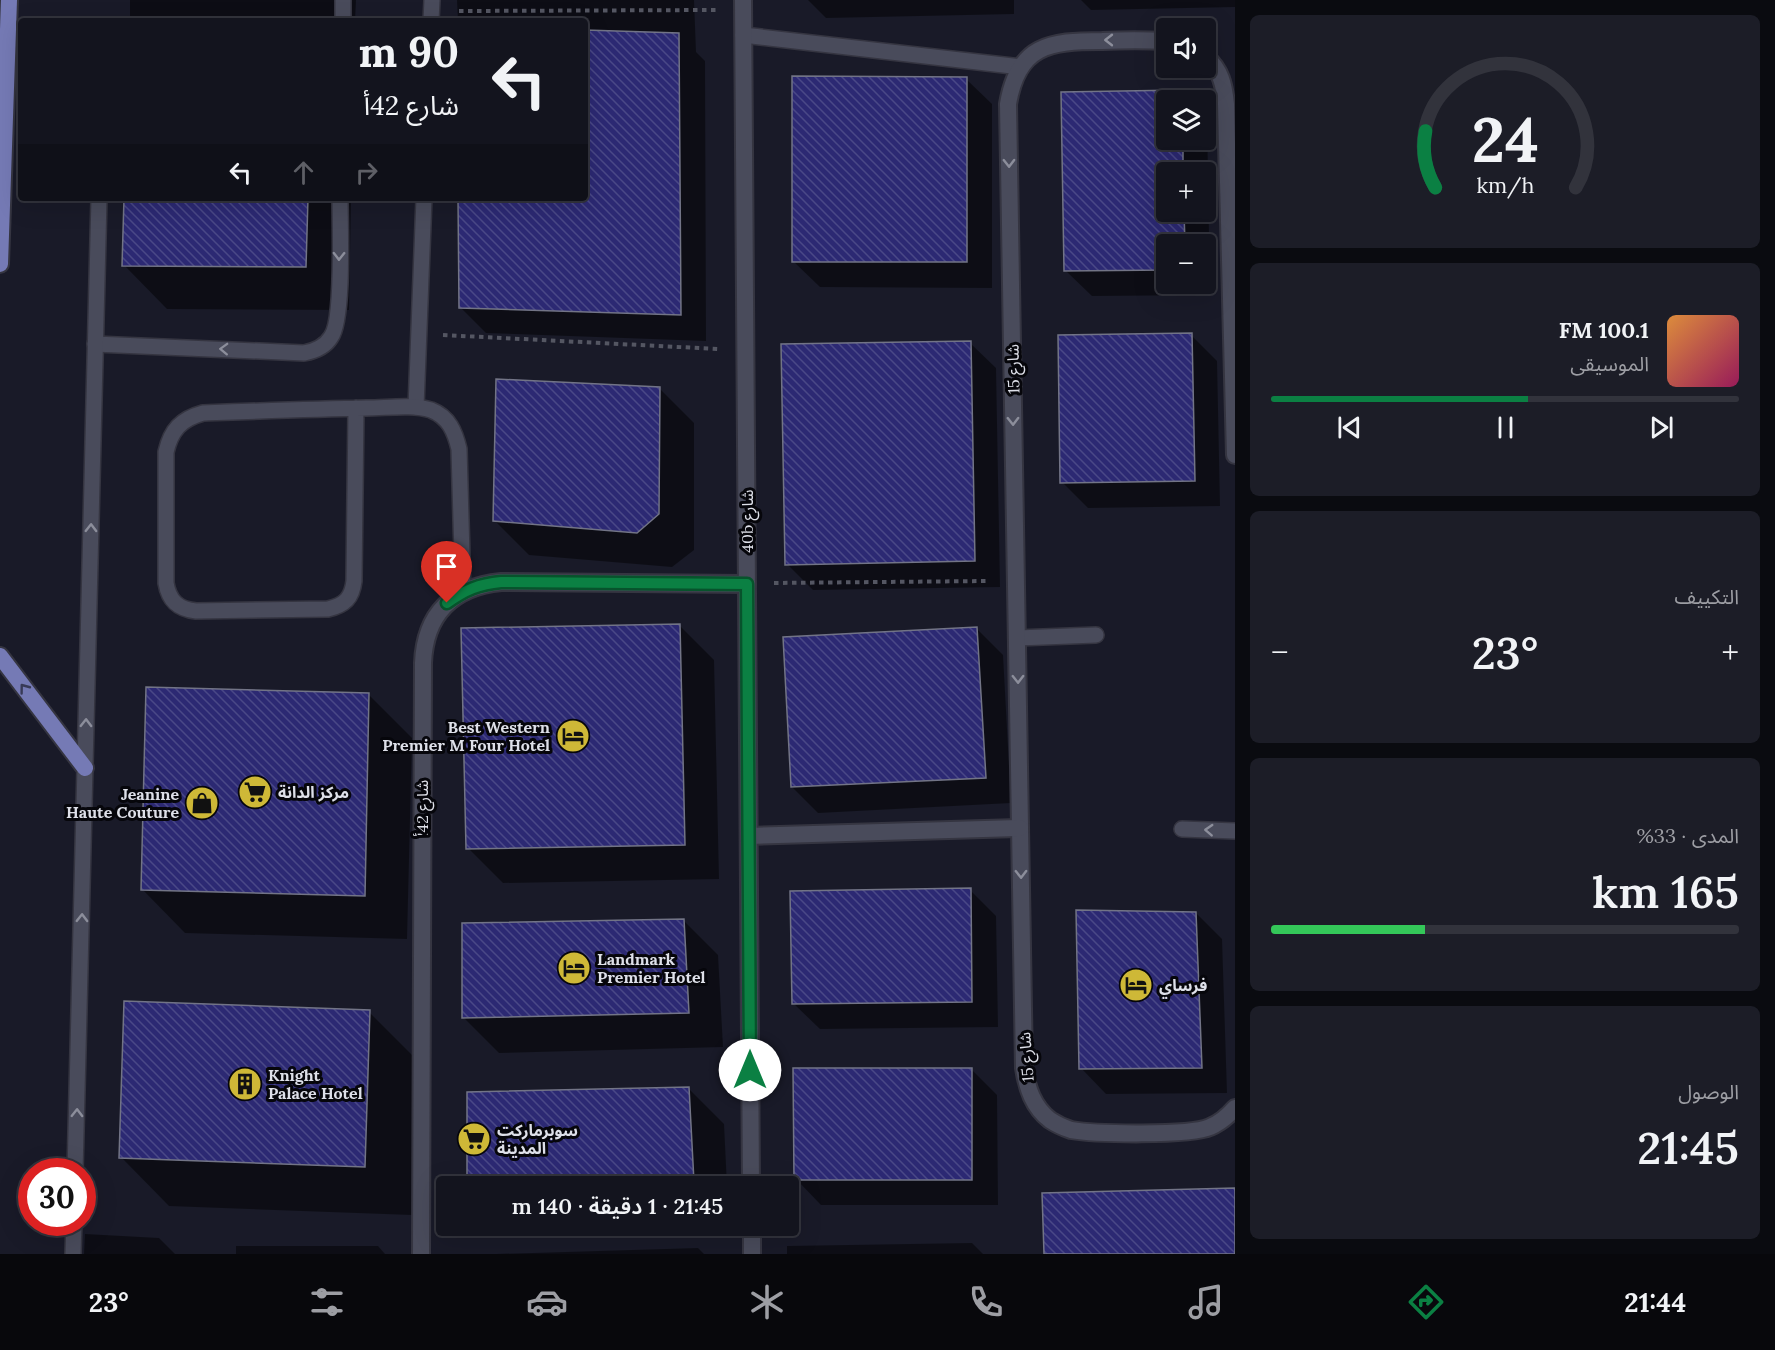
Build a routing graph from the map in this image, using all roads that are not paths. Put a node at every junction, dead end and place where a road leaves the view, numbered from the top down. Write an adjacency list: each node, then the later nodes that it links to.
1 (343, 0): 4 (lane)
2 (743, 5): 5 (street, 40b شارع)
3 (13, 11): 12 (main road)
4 (343, 18)
5 (743, 36): 7 (lane); 17 (street, 40b شارع)
6 (1156, 41): 7 (street, شارع 15, one-way to 7)
7 (1021, 67): 20 (street, شارع 15, one-way to 20)
8 (1216, 68): 16 (street)
9 (99, 201): 13 (lane)
10 (340, 201): 13 (lane, one-way to 13)
11 (424, 201): 14 (lane)
12 (0, 264)
13 (95, 344): 22 (lane, one-way to 13)
14 (416, 407): 15 (lane); 18 (lane)
15 (356, 408): 15 (lane)
16 (1235, 455)
17 (747, 584): 18 (street, شارع 42أ); 26 (street, 40b شارع)
18 (463, 591): 33 (street, شارع 42أ)
19 (1096, 636): 20 (lane)
20 (1017, 638): 23 (street, شارع 15, one-way to 23)
21 (0, 656): 22 (main road, one-way to 21)
22 (85, 768): 28 (lane, one-way to 22)
23 (1020, 828): 26 (street); 27 (street, شارع 15, one-way to 27)
24 (1182, 829): 25 (lane, one-way to 24)
25 (1235, 831)
26 (749, 836): 29 (street, 40b شارع)
27 (1235, 1108)
28 (75, 1158)
29 (751, 1176)
30 (74, 1236): 32 (lane)
31 (752, 1236): 34 (street)
32 (73, 1254)
33 (421, 1254)
34 (752, 1254)

